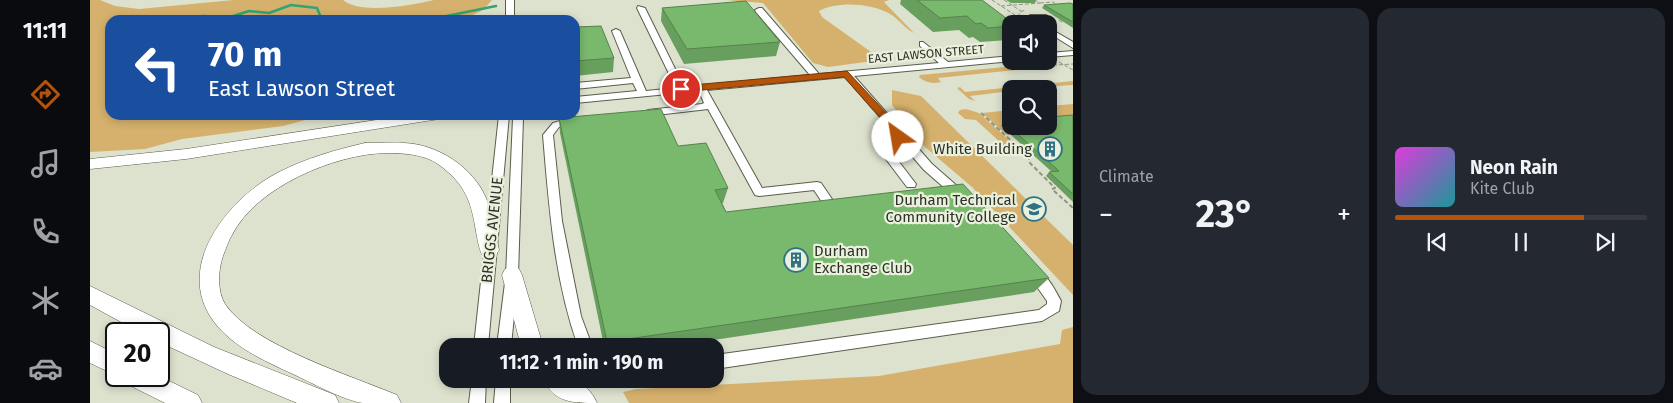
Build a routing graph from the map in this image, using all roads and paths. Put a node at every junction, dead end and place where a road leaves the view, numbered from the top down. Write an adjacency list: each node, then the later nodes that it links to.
1 (510, 0): 12 (street)
2 (992, 0): 7 (path)
3 (1004, 0): 6 (path)
4 (1035, 0): 5 (path)
5 (1040, 3): 6 (path); 8 (path)
6 (1011, 5): 7 (path); 11 (path)
7 (1001, 6): 13 (path)
8 (1060, 6)
9 (641, 8): 33 (street)
10 (759, 10): 29 (street)
11 (1022, 11)
12 (510, 15)
13 (1014, 15)
14 (1060, 21): 15 (path)
15 (1064, 23)
16 (616, 31): 30 (street)
17 (1057, 35): 19 (street)
18 (922, 44): 24 (street)
19 (1073, 46)
20 (1073, 53): 21 (street)
21 (1057, 56)
22 (1002, 60): 24 (street, EAST LAWSON STREET)
23 (1073, 64): 26 (path)
24 (946, 65): 28 (street, EAST LAWSON STREET)
25 (1057, 65): 26 (path)
26 (1064, 65): 27 (path)
27 (1073, 70)
28 (847, 74): 29 (street, EAST LAWSON STREET); 45 (street)
29 (816, 77): 32 (street, EAST LAWSON STREET)
30 (636, 80): 31 (street); 34 (street)
31 (580, 86)
32 (701, 87): 33 (street, EAST LAWSON STREET); 36 (street)
33 (681, 89): 34 (street, EAST LAWSON STREET)
34 (642, 93): 35 (street, EAST LAWSON STREET)
35 (580, 99)
36 (709, 103): 38 (street); 57 (street)
37 (981, 113): 47 (path)
38 (641, 114)
39 (580, 119): 40 (street)
40 (585, 119)
41 (406, 120): 50 (highway)
42 (504, 120): 59 (street, BRIGGS AVENUE)
43 (518, 120): 61 (street, BRIGGS AVENUE)
44 (566, 120): 66 (street)
45 (899, 135): 53 (street); 56 (street)
46 (1013, 137): 47 (path)
47 (1008, 138): 48 (path)
48 (1015, 144): 49 (path); 52 (path)
49 (1004, 145)
50 (90, 164)
51 (1047, 174): 52 (path)
52 (1040, 175): 54 (path)
53 (911, 184)
54 (1055, 188): 55 (path); 58 (path)
55 (1062, 188)
56 (968, 202)
57 (830, 205)
58 (1073, 208)
59 (489, 250): 63 (street, BRIGGS AVENUE); 75 (highway)
60 (1028, 268): 69 (street)
61 (512, 275): 64 (street, BRIGGS AVENUE); 65 (highway)
62 (90, 295): 74 (highway)
63 (482, 338)
64 (505, 338)
65 (530, 338)
66 (582, 338)
67 (90, 351): 68 (highway)
68 (105, 360)
69 (724, 361)
70 (157, 387): 73 (highway)
71 (503, 388): 76 (street)
72 (566, 388): 77 (highway)
73 (190, 403)
74 (327, 403)
75 (389, 403)
76 (502, 403)
77 (585, 403)

